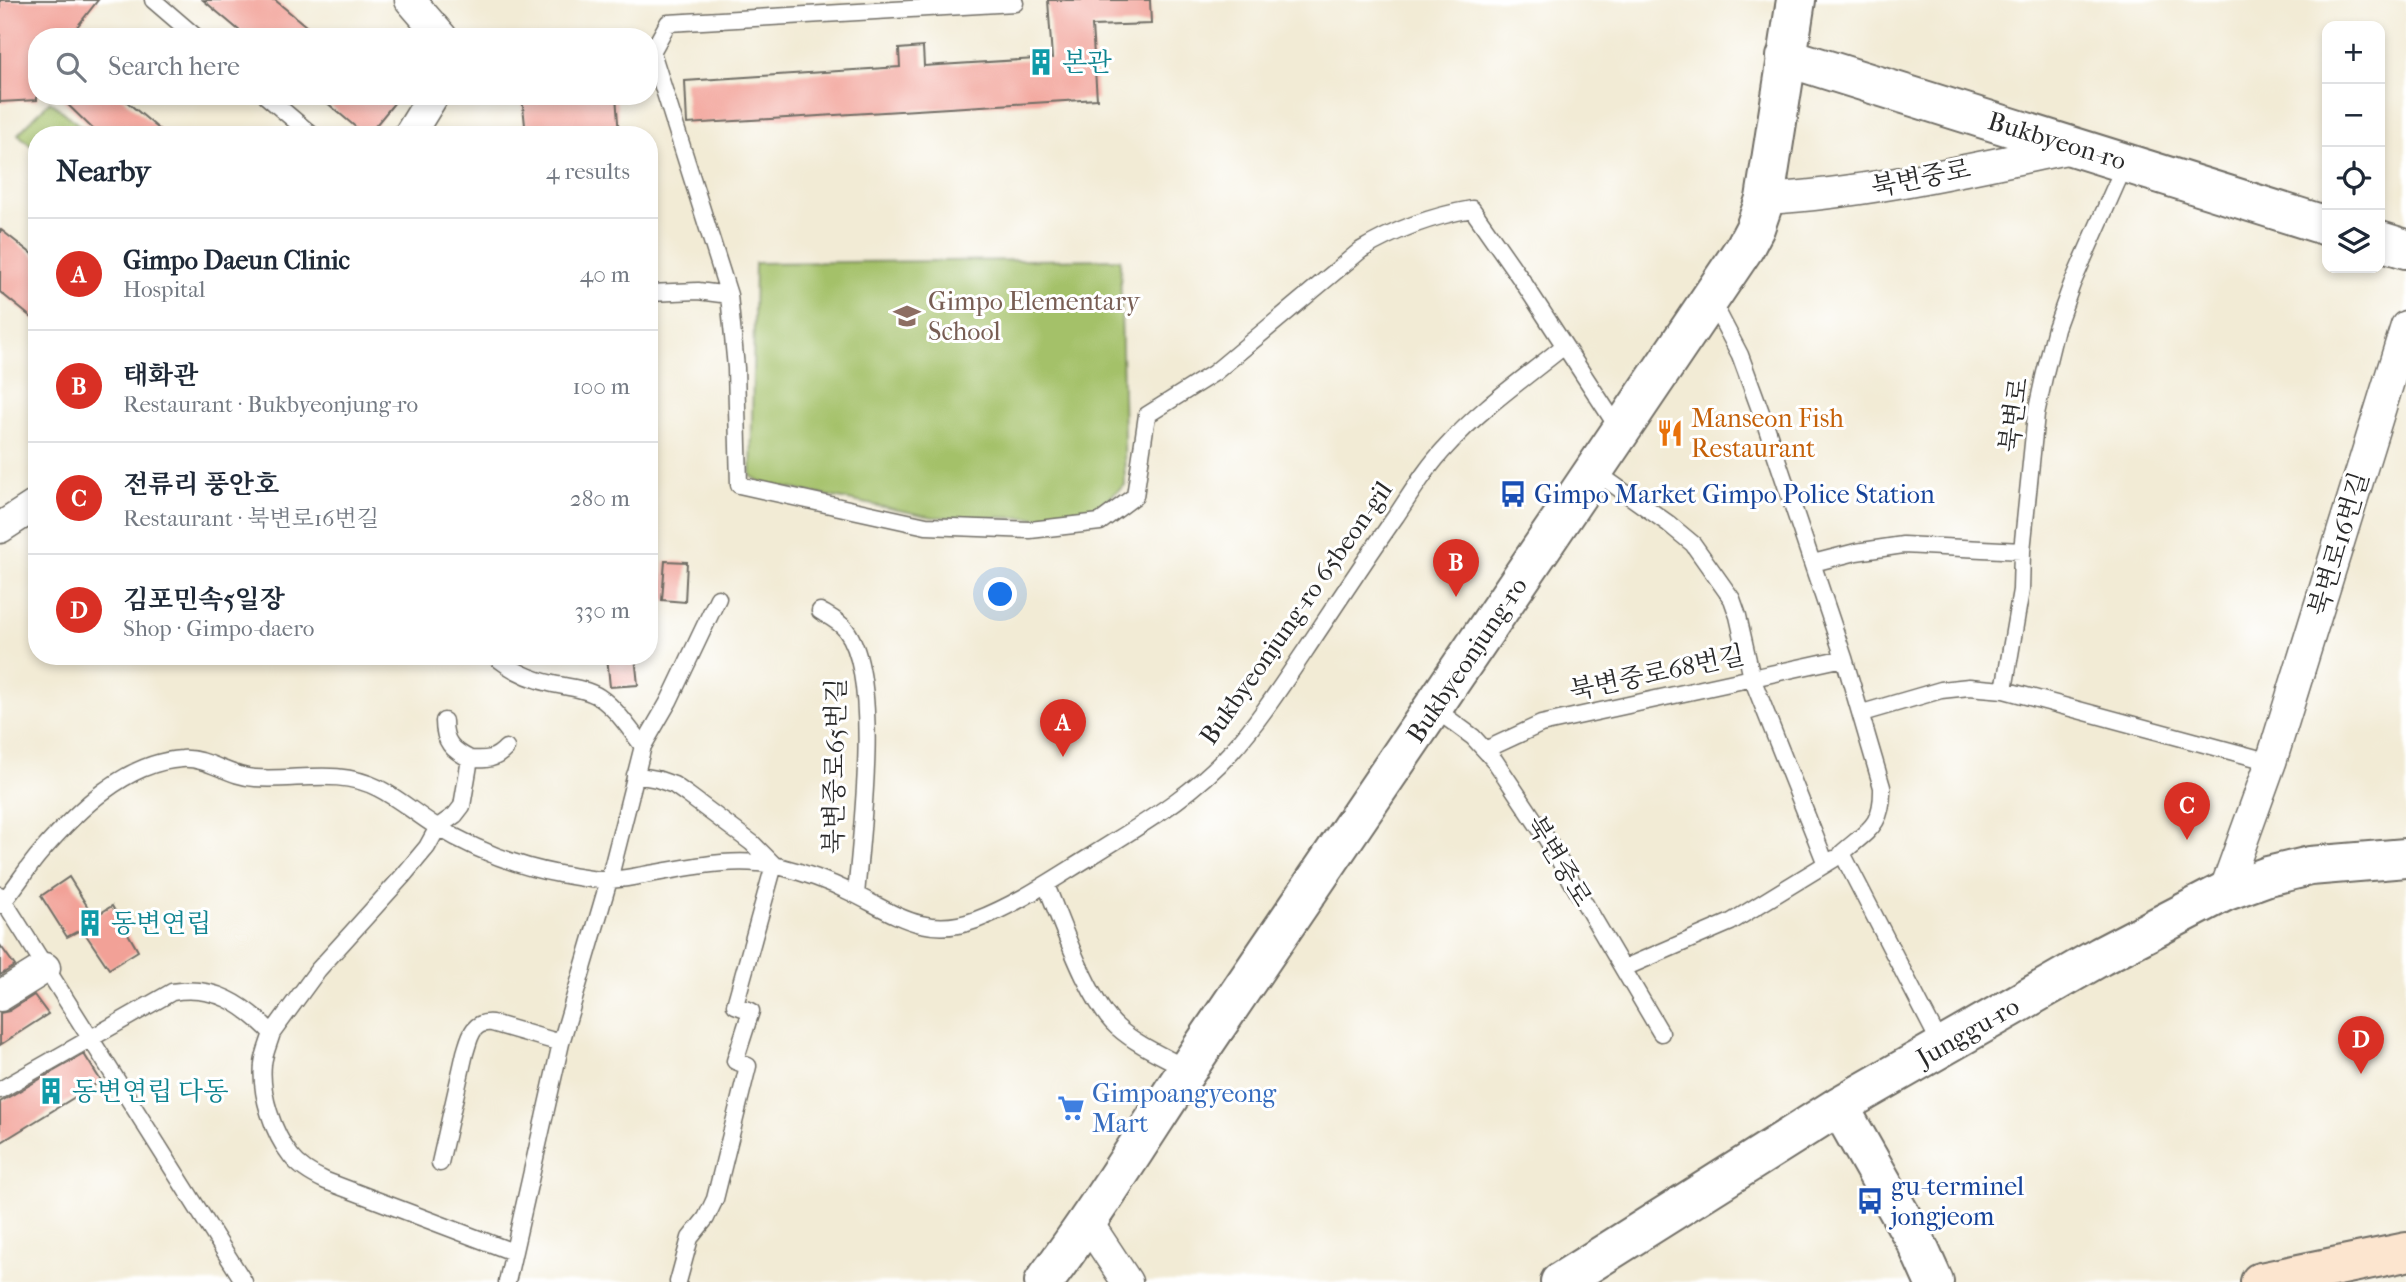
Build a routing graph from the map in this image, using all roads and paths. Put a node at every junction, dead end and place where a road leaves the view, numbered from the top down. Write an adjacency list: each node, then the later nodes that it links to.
1 (153, 0): 5 (lane)
2 (410, 0): 6 (street)
3 (1796, 0): 8 (street, Bukbyeonjung-ro)
4 (1015, 4): 7 (lane)
5 (186, 28)
6 (435, 28)
7 (658, 41)
8 (1786, 57): 14 (street, Bukbyeon-ro); 16 (street, Bukbyeonjung-ro)
9 (658, 71): 21 (lane)
10 (277, 105): 12 (lane)
11 (427, 105): 13 (street)
12 (301, 126)
13 (415, 126)
14 (2076, 147): 15 (street, Bukbyeon-ro); 16 (street, 북변중로)
15 (2126, 162): 17 (street, Bukbyeon-ro); 29 (lane, 북변로)
16 (1765, 200): 22 (street, Bukbyeonjung-ro)
17 (2322, 224)
18 (2385, 243): 19 (street)
19 (2406, 249)
20 (658, 292): 21 (lane)
21 (729, 295): 24 (lane)
22 (1711, 298): 25 (street, Bukbyeonjung-ro); 30 (lane)
23 (2406, 326): 44 (street, 북변로16번길)
24 (1564, 346): 25 (lane); 52 (lane, Bukbyeonjung-ro 65beon-gil)
25 (1620, 431): 26 (street, Bukbyeonjung-ro)
26 (1593, 470): 35 (lane); 37 (street, Bukbyeonjung-ro)
27 (28, 509): 28 (street)
28 (0, 528)
29 (2022, 551): 30 (lane); 36 (lane, 북변로)
30 (1813, 564): 33 (lane)
31 (718, 597): 40 (lane)
32 (820, 611): 54 (lane, 북변중로65번길)
33 (1844, 658): 35 (lane, 북변중로68번길); 38 (lane)
34 (506, 665): 40 (lane)
35 (1752, 678): 42 (lane, 북변중로68번길); 49 (lane)
36 (2004, 690): 38 (lane); 44 (lane)
37 (1434, 709): 42 (lane, 북변중로); 64 (street, Bukbyeonjung-ro)
38 (1862, 713): 47 (lane)
39 (444, 721): 43 (lane)
40 (643, 746): 45 (lane)
41 (506, 748): 43 (lane)
42 (1485, 750): 57 (lane, 북변중로)
43 (470, 759): 46 (lane)
44 (2271, 762): 53 (street, 북변로16번길)
45 (635, 775): 50 (lane); 51 (lane)
46 (439, 827): 51 (lane, Bukbyeonjung-ro 65beon-gil); 55 (lane, Bukbyeonjung-ro 65beon-gil); 60 (lane)
47 (1842, 853): 49 (lane); 63 (lane)
48 (2406, 858): 53 (street, Junggu-ro)
49 (1826, 864): 57 (lane)
50 (774, 865): 51 (lane, Bukbyeonjung-ro 65beon-gil); 54 (lane, Bukbyeonjung-ro 65beon-gil); 73 (lane)
51 (609, 880): 62 (lane)
52 (1046, 885): 54 (lane, Bukbyeonjung-ro 65beon-gil); 64 (lane)
53 (2224, 892): 63 (street, Junggu-ro)
54 (856, 895)
55 (1, 901): 56 (lane)
56 (45, 968): 58 (street); 61 (lane)
57 (1624, 968): 59 (lane, 북변중로)
58 (0, 996)
59 (1661, 1032)
60 (272, 1033): 61 (lane); 69 (lane)
61 (90, 1040): 65 (lane); 71 (lane)
62 (561, 1043): 67 (lane); 69 (lane)
63 (1942, 1046): 66 (street, Junggu-ro)
64 (1186, 1069): 68 (street, Bukbyeonjung-ro)
65 (0, 1090)
66 (1839, 1106): 76 (street, Junggu-ro); 77 (street)
67 (440, 1163)
68 (1088, 1223): 74 (street, Bukbyeonjung-ro); 75 (street)
69 (513, 1252): 72 (lane)
70 (2406, 1252): 78 (main road)
71 (244, 1282)
72 (507, 1282)
73 (678, 1282)
74 (1044, 1282)
75 (1127, 1282)
76 (1560, 1282)
77 (1934, 1282)
78 (2260, 1282)

